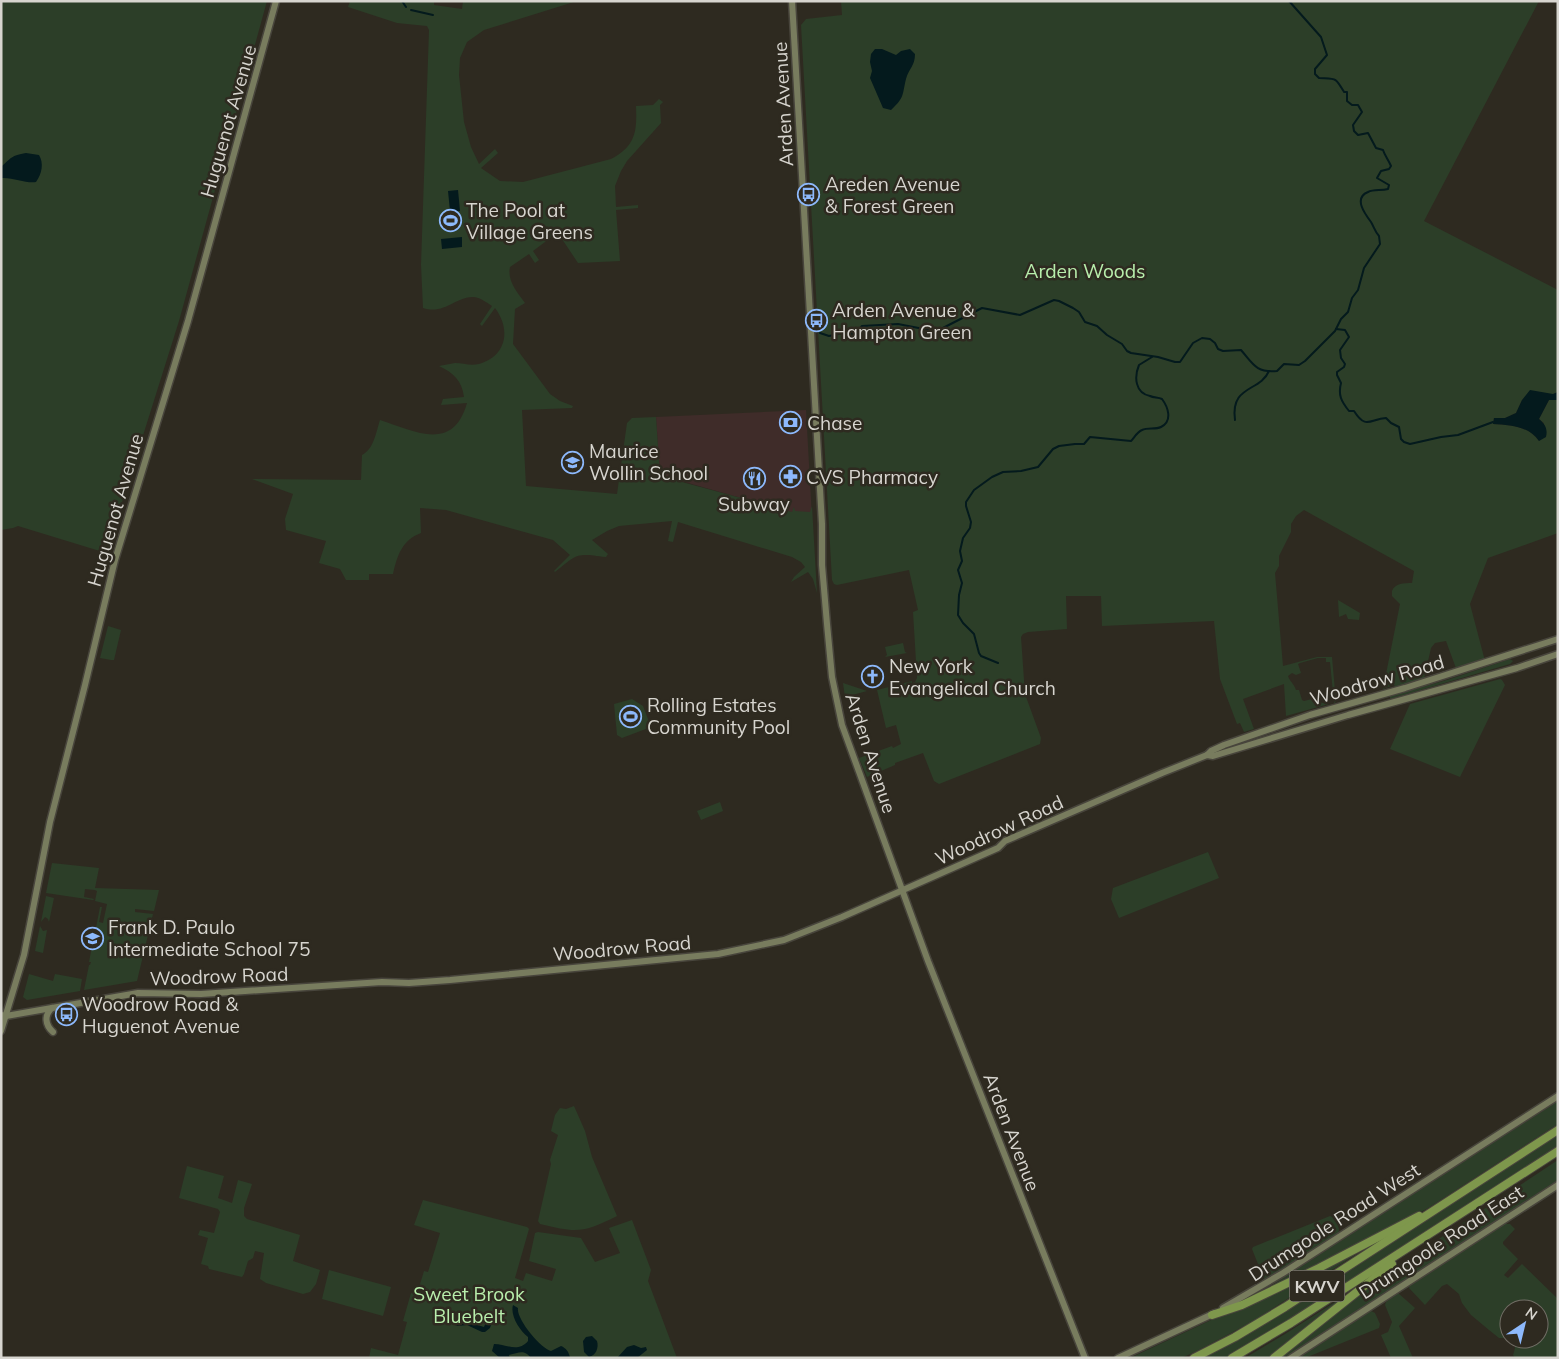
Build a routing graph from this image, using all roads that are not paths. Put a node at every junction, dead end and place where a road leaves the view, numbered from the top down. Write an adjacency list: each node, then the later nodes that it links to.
1 (276, 1): 8 (street, Huguenot Avenue)
2 (792, 1): 6 (street, Arden Avenue)
3 (1558, 639): 5 (street, Woodrow Road)
4 (1558, 654): 5 (street, Woodrow Road)
5 (1207, 756): 6 (street, Woodrow Road)
6 (902, 892): 7 (street, Woodrow Road); 18 (street, Arden Avenue)
7 (53, 1007): 8 (street, Woodrow Road); 10 (street)
8 (4, 1015): 9 (street, Huguenot Avenue)
9 (1, 1032)
10 (53, 1032)
11 (1558, 1096): 17 (street, Drumgoole Road West)
12 (1558, 1130): 15 (highway, KWV)
13 (1558, 1150): 16 (highway, KWV)
14 (1558, 1185): 23 (street, Drumgoole Road East)
15 (1437, 1208): 17 (highway); 20 (highway, KWV)
16 (1432, 1232): 21 (highway, KWV); 22 (highway)
17 (1212, 1315): 19 (street, Drumgoole Road West)
18 (1085, 1358)
19 (1118, 1358)
20 (1194, 1358)
21 (1232, 1358)
22 (1274, 1358)
23 (1290, 1358)

